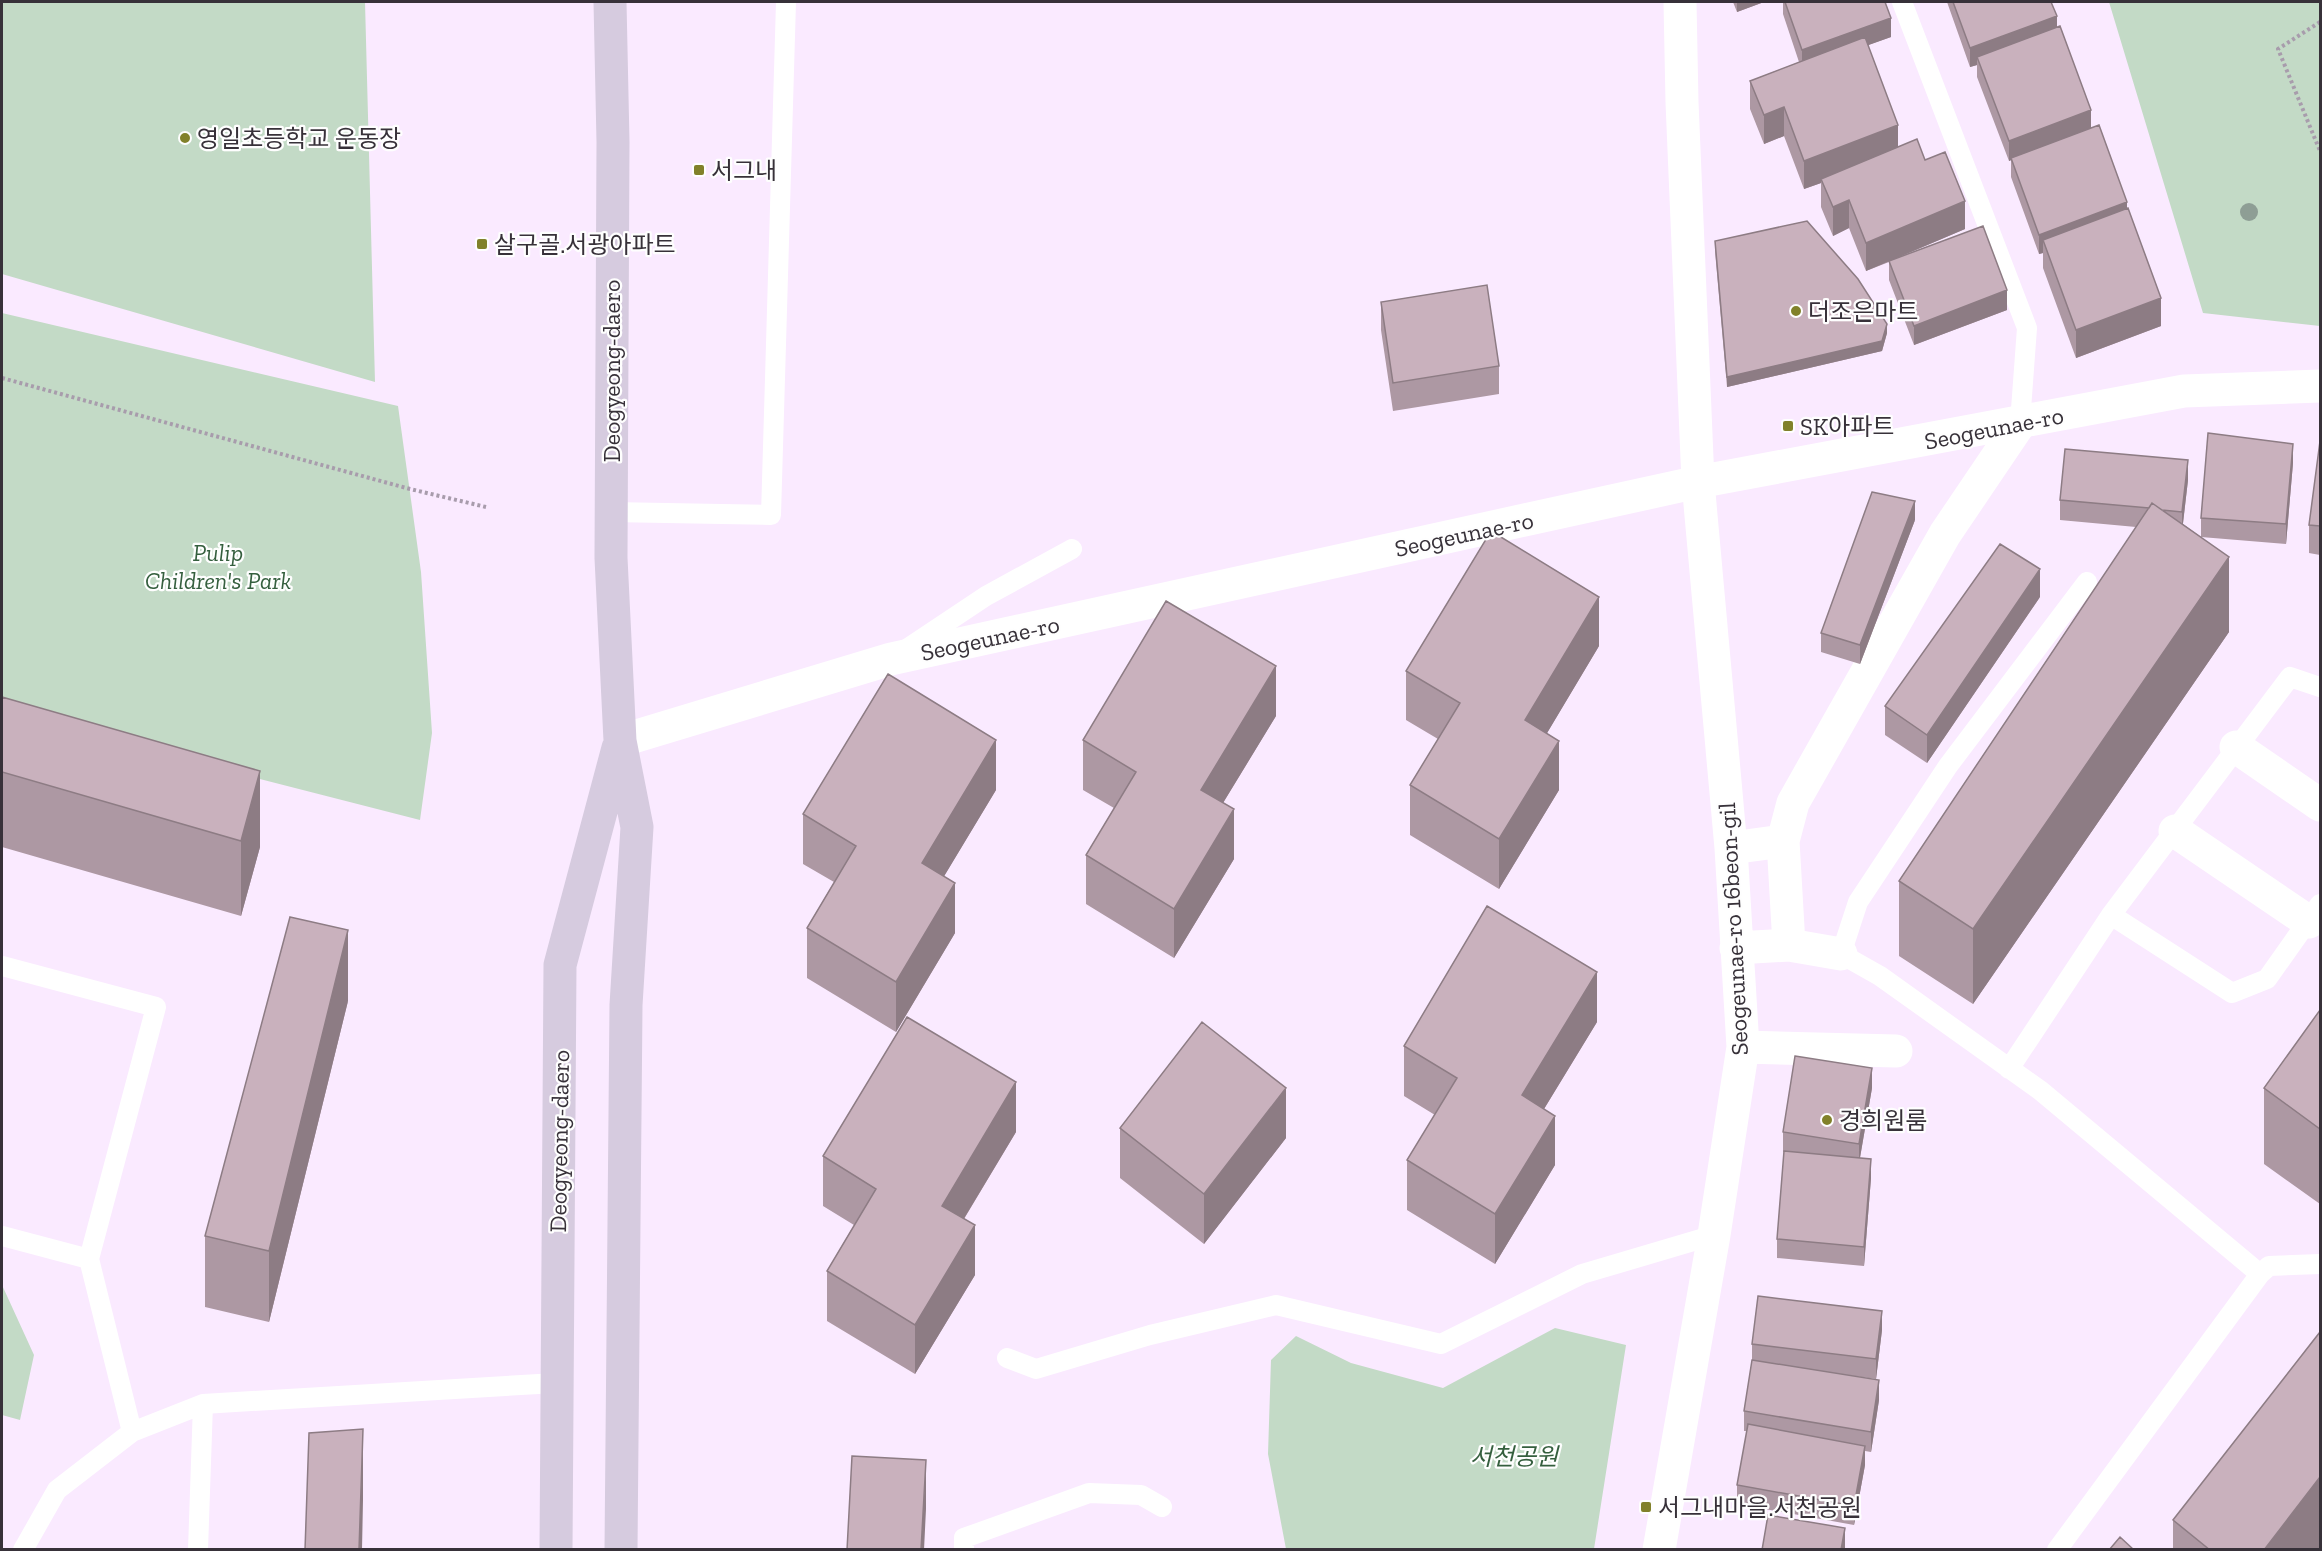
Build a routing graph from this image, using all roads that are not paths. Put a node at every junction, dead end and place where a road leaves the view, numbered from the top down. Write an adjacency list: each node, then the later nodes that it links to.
1 (610, 2): 8 (main road, Deogyeong-daero)
2 (786, 2): 8 (lane)
3 (1680, 2): 7 (street, Seogeunae-ro 16beon-gil)
4 (1902, 2): 6 (lane)
5 (2320, 386): 6 (street, Seogeunae-ro)
6 (2020, 423): 7 (street, Seogeunae-ro); 17 (street)
7 (1698, 482): 11 (street, Seogeunae-ro); 18 (street, Seogeunae-ro 16beon-gil)
8 (610, 512): 13 (main road, Deogyeong-daero)
9 (1072, 549): 11 (lane)
10 (2087, 582): 23 (lane)
11 (891, 659): 13 (street, Seogeunae-ro)
12 (2320, 687): 14 (lane)
13 (620, 741): 34 (main road, Deogyeong-daero); 41 (main road, Deogyeong-daero)
14 (2236, 747): 15 (street); 16 (lane)
15 (2320, 804)
16 (2175, 831): 19 (street); 20 (lane)
17 (1783, 841): 18 (street); 21 (street)
18 (1731, 848): 22 (street, Seogeunae-ro 16beon-gil)
19 (2315, 913): 20 (lane)
20 (2111, 915): 27 (lane)
21 (1789, 945): 22 (street); 23 (street)
22 (1736, 948): 25 (street, Seogeunae-ro 16beon-gil)
23 (1841, 954): 27 (lane)
24 (2, 966): 30 (lane)
25 (1743, 1047): 26 (street); 28 (street, Seogeunae-ro 16beon-gil)
26 (1896, 1051)
27 (2009, 1069): 32 (lane)
28 (1714, 1234): 33 (lane); 43 (street, Seogeunae-ro 16beon-gil)
29 (2, 1236): 30 (lane)
30 (89, 1259): 36 (lane)
31 (2320, 1264): 32 (lane)
32 (2260, 1274): 44 (lane)
33 (1007, 1358)
34 (556, 1383): 35 (lane); 40 (main road, Deogyeong-daero)
35 (203, 1404): 36 (lane); 39 (lane)
36 (132, 1432): 38 (lane)
37 (1162, 1507): 42 (lane)
38 (23, 1550)
39 (198, 1550)
40 (556, 1550)
41 (621, 1550)
42 (964, 1550)
43 (1659, 1550)
44 (2057, 1550)

